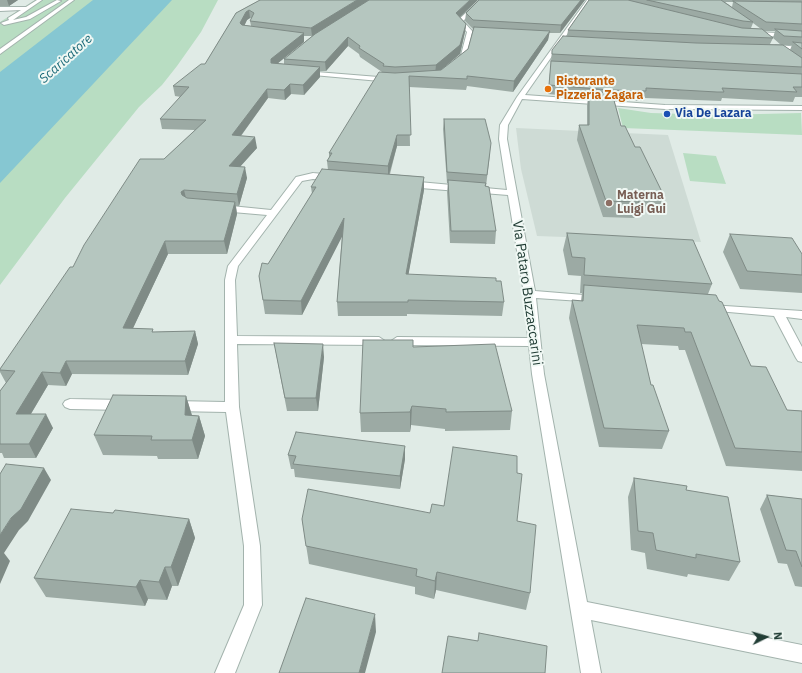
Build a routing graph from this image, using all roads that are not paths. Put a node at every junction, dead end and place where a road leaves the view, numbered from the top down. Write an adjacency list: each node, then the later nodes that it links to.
1 (40, 0): 7 (street)
2 (60, 0): 8 (street)
3 (72, 0): 19 (street)
4 (483, 0): 10 (street)
5 (589, 0): 16 (street, Via Pataro Buzzaccarini)
6 (0, 8): 7 (street)
7 (27, 8): 8 (street)
8 (2, 24)
9 (754, 28): 13 (street)
10 (470, 32): 11 (street); 23 (street)
11 (477, 32)
12 (747, 34): 13 (street)
13 (763, 35): 15 (street); 17 (street)
14 (553, 36): 16 (street)
15 (802, 36)
16 (562, 40): 21 (street, Via Pataro Buzzaccarini)
17 (776, 49): 18 (street); 20 (street)
18 (802, 49)
19 (0, 52)
20 (786, 54)
21 (542, 66): 22 (street); 26 (street, Via Pataro Buzzaccarini)
22 (550, 67)
23 (448, 69)
24 (298, 72): 25 (street)
25 (402, 80)
26 (520, 98): 27 (street); 30 (street, Via Pataro Buzzaccarini)
27 (802, 108)
28 (344, 178): 32 (street)
29 (398, 183): 30 (street)
30 (512, 193): 33 (street, Via Pataro Buzzaccarini)
31 (212, 207): 32 (street)
32 (271, 213): 38 (street)
33 (530, 294): 34 (street); 39 (street, Via Pataro Buzzaccarini)
34 (608, 300)
35 (701, 308): 36 (street)
36 (778, 314): 37 (street); 40 (street)
37 (802, 315)
38 (231, 340): 39 (street); 44 (street)
39 (534, 342): 45 (street, Via Pataro Buzzaccarini)
40 (802, 358)
41 (70, 404): 42 (street)
42 (139, 405)
43 (162, 406): 44 (street)
44 (232, 406): 47 (street)
45 (580, 610): 46 (street); 48 (street, Via Pataro Buzzaccarini)
46 (802, 654)
47 (225, 673)
48 (591, 673)

